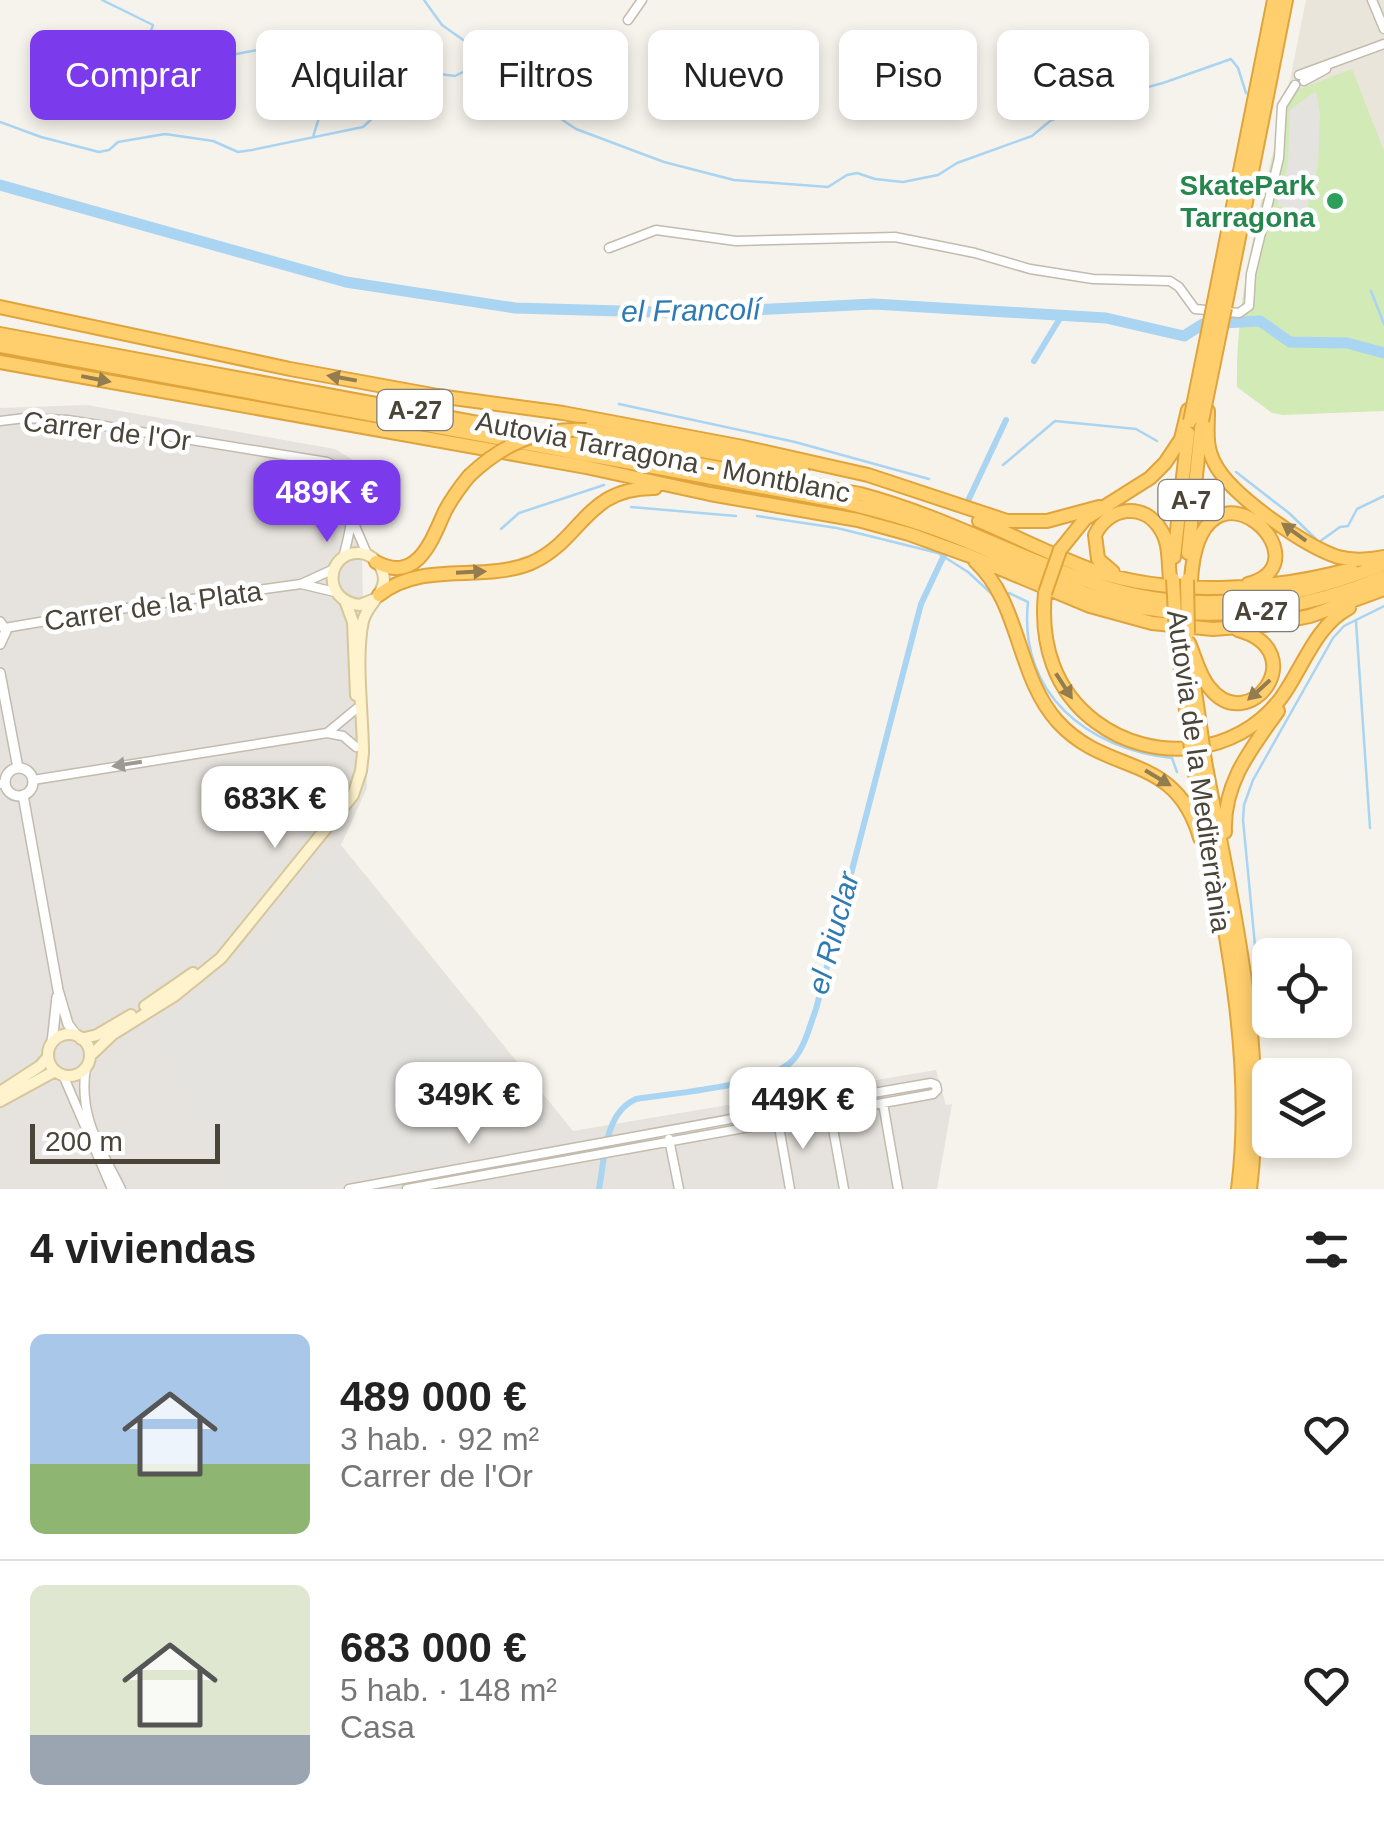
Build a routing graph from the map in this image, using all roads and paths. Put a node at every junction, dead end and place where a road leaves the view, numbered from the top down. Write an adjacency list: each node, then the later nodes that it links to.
1 (642, 0): 5 (street)
2 (1274, 0): 10 (highway, Autovia de la Mediterrània / A-7)
3 (1286, 0): 10 (highway, Autovia de la Mediterrània / A-7)
4 (1372, 0): 6 (street)
5 (628, 20)
6 (1384, 29)
7 (1384, 44): 8 (street)
8 (608, 248)
9 (0, 307): 16 (highway, one-way to 9)
10 (1219, 307): 18 (highway, Autovia de la Mediterrània / A-7, bridge)
11 (0, 334): 15 (highway, Autovia Tarragona - Montblanc / A-27)
12 (0, 346): 14 (highway, Autovia Tarragona - Montblanc / A-27)
13 (0, 362): 19 (highway, one-way to 19)
14 (178, 380): 19 (highway); 22 (highway, Autovia Tarragona - Montblanc / A-27)
15 (400, 406): 16 (highway); 40 (highway, Autovia Tarragona - Montblanc / A-27)
16 (506, 407): 20 (highway)
17 (0, 420): 26 (street, Carrer de l'Or)
18 (1196, 421): 25 (highway); 30 (highway, one-way to 18); 34 (highway, Autovia de la Mediterrània / A-7)
19 (330, 422): 21 (highway)
20 (826, 466): 23 (highway); 25 (highway)
21 (586, 468): 22 (highway); 24 (highway)
22 (695, 475): 33 (highway, Autovia Tarragona - Montblanc / A-27)
23 (864, 480): 29 (highway, bridge); 32 (highway)
24 (710, 494): 27 (highway); 39 (highway, one-way to 24)
25 (1099, 507): 46 (highway, one-way to 46, bridge)
26 (352, 516): 28 (street, Carrer de l'Or); 29 (street, Carrer de l'Or)
27 (970, 556): 43 (highway); 57 (highway, one-way to 57)
28 (343, 558): 29 (main road); 31 (main road)
29 (372, 558): 39 (main road)
30 (1384, 559): 36 (highway); 40 (highway, A-27)
31 (334, 569): 35 (street, Carrer de la Plata); 38 (main road)
32 (1124, 577): 34 (highway); 36 (highway)
33 (1384, 577)
34 (1179, 582): 36 (highway); 40 (highway, Autovia de la Mediterrània, bridge); 44 (highway, Autovia de la Mediterrània / A-7, bridge)
35 (301, 584): 38 (street, Carrer de la Plata); 42 (street, Carrer de la Plata)
36 (1210, 588)
37 (1384, 591): 43 (highway); 46 (highway)
38 (336, 592): 41 (main road)
39 (377, 597): 41 (main road); 62 (main road)
40 (1191, 599): 44 (highway, Autovia de la Mediterrània / A-7, bridge)
41 (346, 602): 48 (main road)
42 (2, 625): 45 (street)
43 (1226, 628): 44 (highway, one-way to 44)
44 (1184, 636): 51 (highway, Autovia de la Mediterrània / A-7, bridge)
45 (0, 644)
46 (1310, 651): 56 (highway)
47 (0, 673): 52 (street)
48 (356, 710): 49 (street); 50 (main road)
49 (327, 733): 50 (street); 53 (street, one-way to 53)
50 (356, 748): 59 (main road)
51 (1200, 762): 56 (highway, Autovia de la Mediterrània / A-7); 57 (highway, Autovia de la Mediterrània / A-7)
52 (18, 768): 53 (street); 54 (street)
53 (33, 780): 55 (street)
54 (2, 783): 55 (street)
55 (22, 796): 58 (street)
56 (1224, 864): 80 (highway, Autovia de la Mediterrània / A-7)
57 (1214, 876): 79 (highway, Autovia de la Mediterrània / A-7)
58 (58, 990): 59 (street); 60 (street)
59 (79, 1037): 60 (main road); 62 (main road)
60 (52, 1044): 61 (main road)
61 (48, 1056): 63 (main road); 64 (main road)
62 (88, 1062): 63 (main road); 72 (street)
63 (59, 1073): 65 (main road); 71 (street)
64 (0, 1092)
65 (0, 1101)
66 (882, 1103): 67 (street); 69 (street); 78 (street)
67 (830, 1112): 68 (street); 77 (street)
68 (778, 1121): 70 (street); 76 (street)
69 (667, 1130): 70 (street); 73 (street)
70 (670, 1143): 74 (street); 75 (street)
71 (112, 1189)
72 (121, 1189)
73 (348, 1189)
74 (407, 1189)
75 (679, 1189)
76 (790, 1189)
77 (844, 1189)
78 (898, 1189)
79 (1238, 1189)
80 (1250, 1189)

